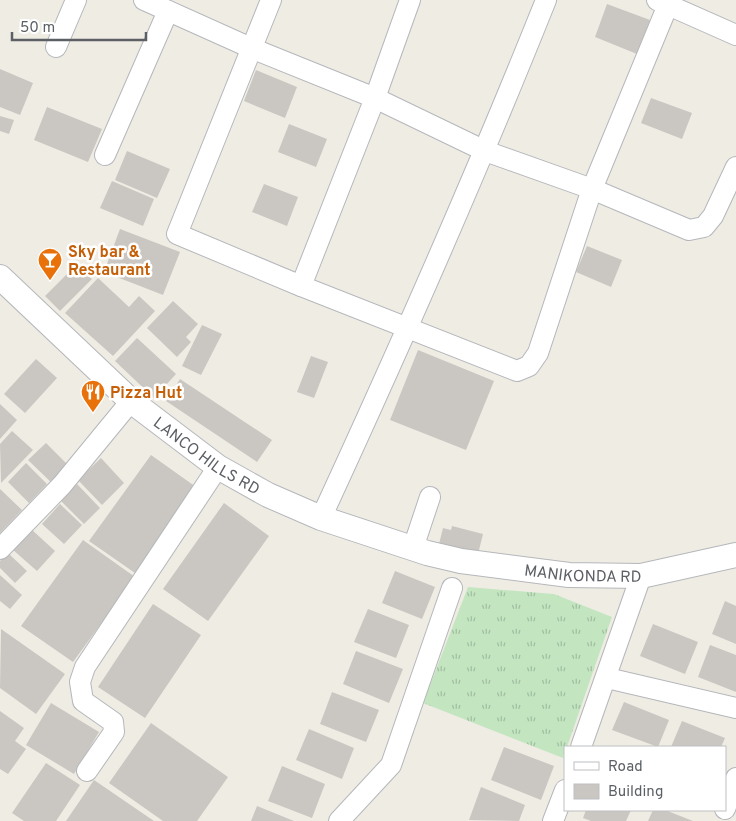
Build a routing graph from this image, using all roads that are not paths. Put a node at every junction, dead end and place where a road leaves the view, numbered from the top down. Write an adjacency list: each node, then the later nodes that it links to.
1 (76, 0): 9 (street)
2 (144, 0): 7 (street)
3 (271, 0): 10 (street)
4 (410, 0): 11 (street)
5 (546, 0): 12 (street)
6 (665, 2): 8 (street); 15 (street)
7 (168, 11): 10 (street); 13 (street)
8 (736, 35)
9 (56, 47)
10 (251, 48): 11 (street); 17 (street)
11 (375, 98): 12 (street); 17 (street)
12 (485, 151): 15 (street); 18 (street)
13 (105, 155)
14 (736, 167): 15 (street)
15 (592, 189): 18 (street)
16 (0, 277): 19 (street, LANCO HILLS RD)
17 (301, 286): 18 (street)
18 (408, 329): 22 (street)
19 (131, 401): 20 (street, LANCO HILLS RD); 23 (street)
20 (218, 467): 22 (street, LANCO HILLS RD); 31 (street)
21 (430, 497): 24 (street)
22 (320, 518): 24 (street, LANCO HILLS RD)
23 (0, 549)
24 (420, 551): 26 (street, MANIKONDA RD)
25 (736, 555): 26 (street, MANIKONDA RD)
26 (632, 577): 28 (street)
27 (452, 588): 35 (street)
28 (607, 678): 29 (street); 30 (street)
29 (736, 708)
30 (581, 746)
31 (87, 771)
32 (736, 778): 34 (street)
33 (564, 793): 36 (street)
34 (726, 806)
35 (339, 821)
36 (553, 821)

